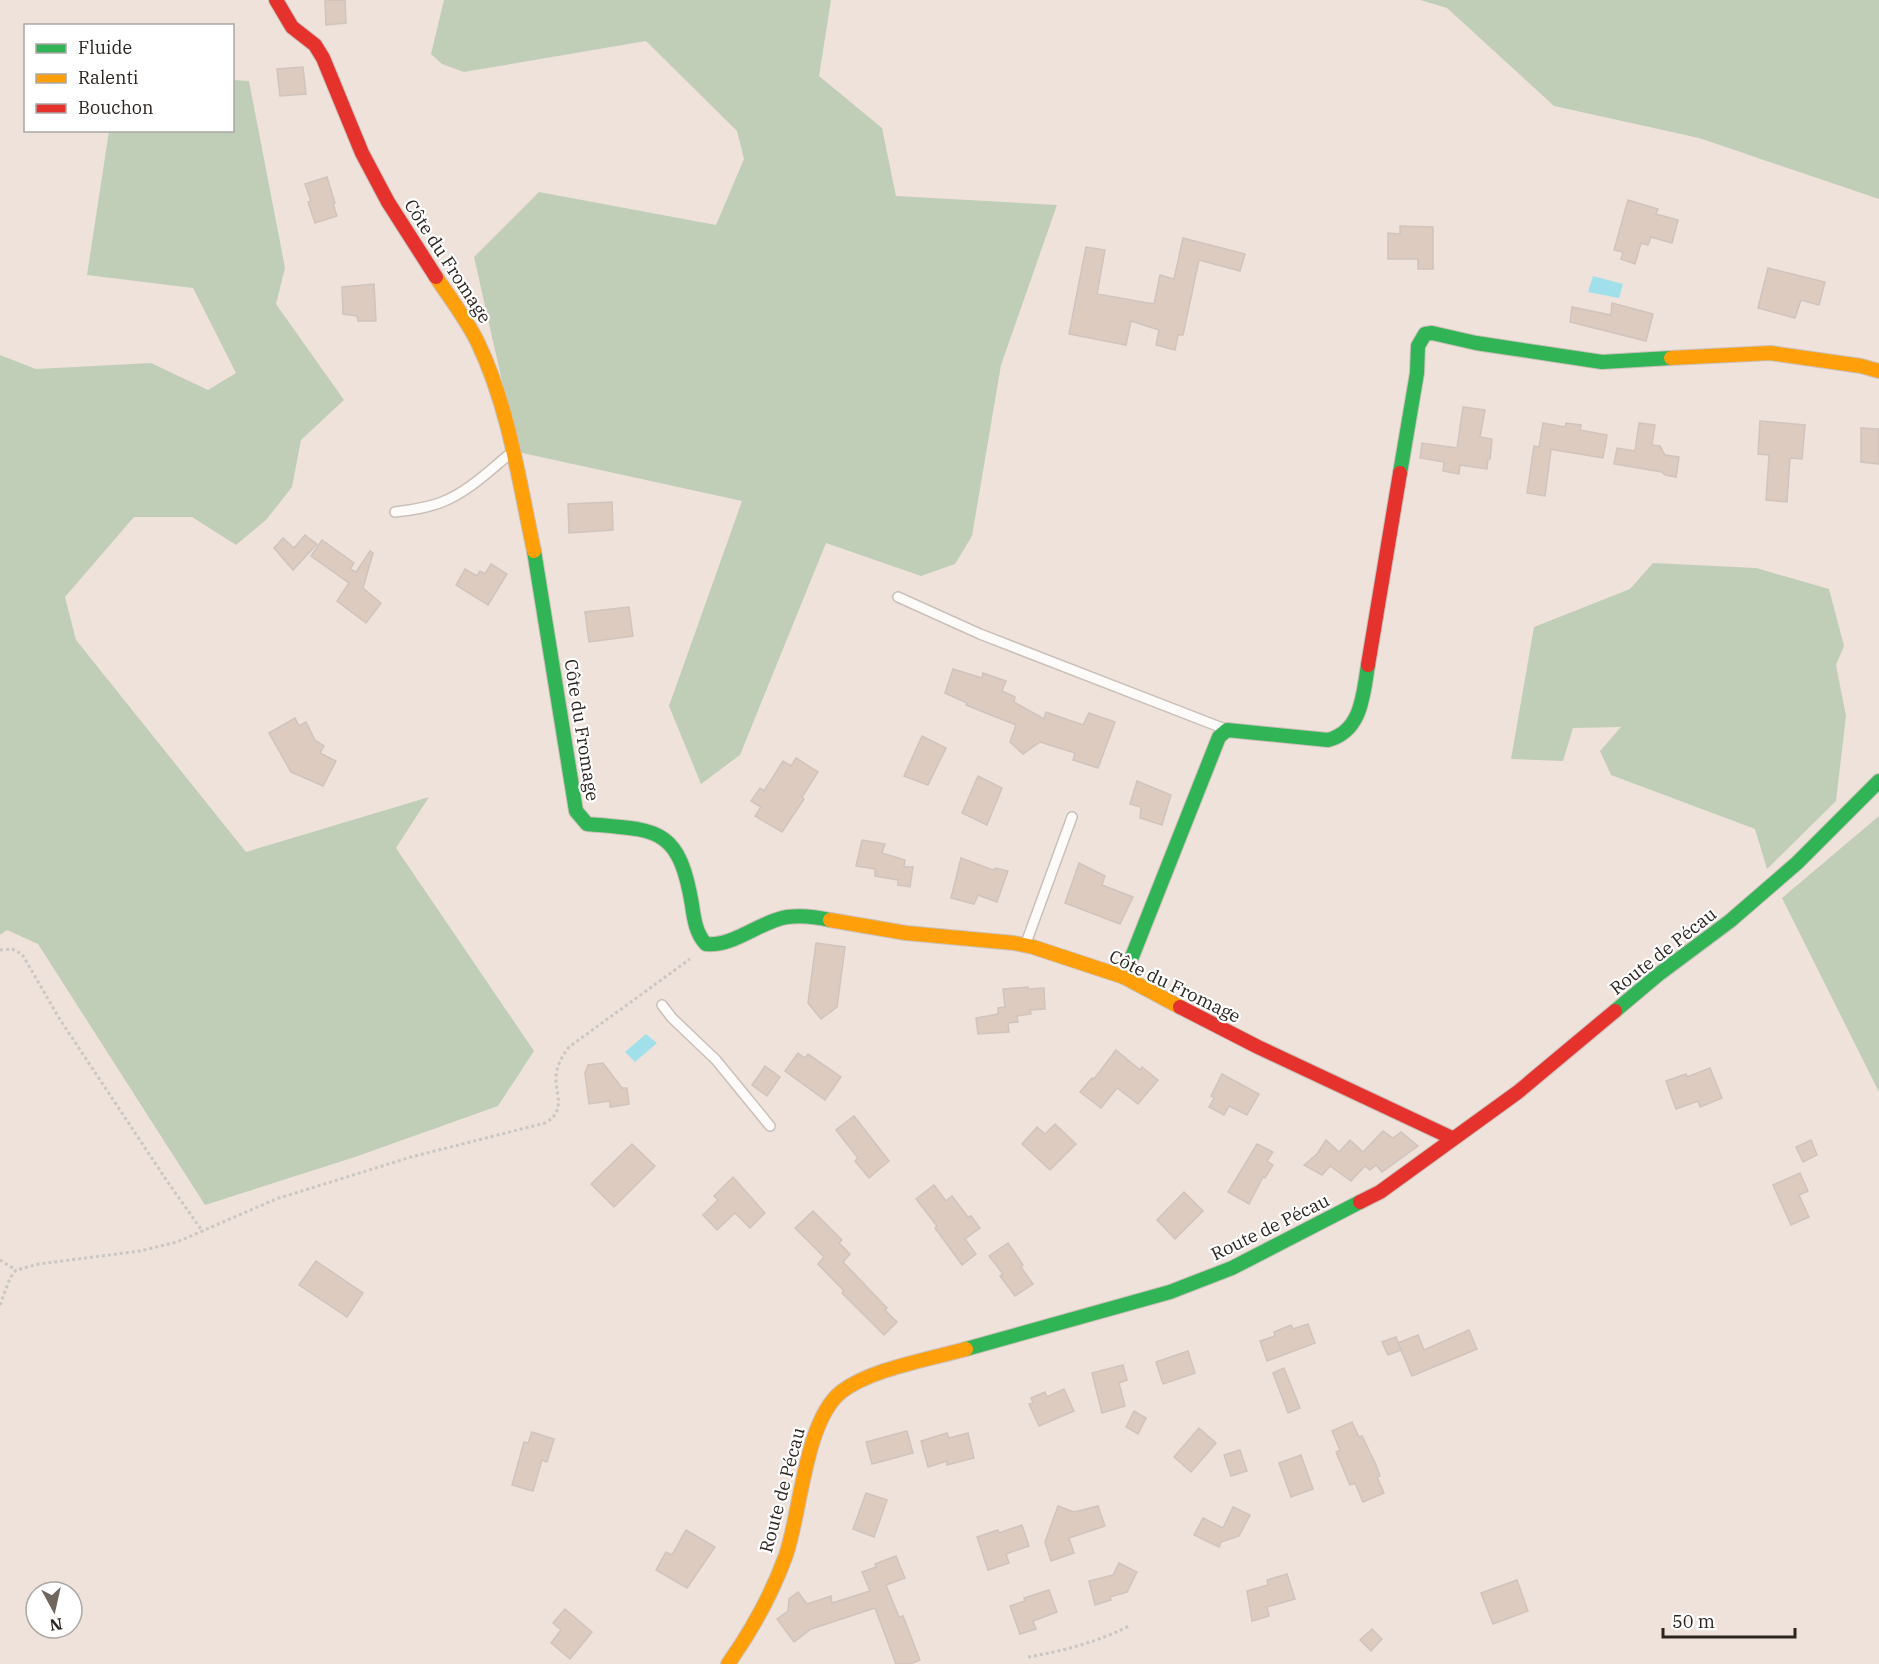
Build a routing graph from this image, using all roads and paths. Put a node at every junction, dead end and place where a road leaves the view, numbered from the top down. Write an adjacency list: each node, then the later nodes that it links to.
1 (276, 0): 3 (street, Côte du Fromage)
2 (1879, 371): 6 (street)
3 (513, 451): 4 (lane); 9 (street, Côte du Fromage)
4 (395, 512)
5 (898, 597): 6 (lane)
6 (1227, 730): 12 (street)
7 (1879, 781): 15 (street, Route de Pécau)
8 (1072, 817): 10 (lane)
9 (708, 945): 10 (street, Côte du Fromage); 16 (path)
10 (1025, 945): 12 (street, Côte du Fromage)
11 (0, 950): 16 (path)
12 (1124, 977): 15 (street, Côte du Fromage)
13 (662, 1005): 14 (lane)
14 (771, 1126)
15 (1452, 1138): 22 (street, Route de Pécau)
16 (203, 1232): 18 (path)
17 (0, 1260): 18 (path)
18 (16, 1270): 19 (path)
19 (0, 1305)
20 (1129, 1626): 21 (path)
21 (1028, 1657)
22 (728, 1664)

